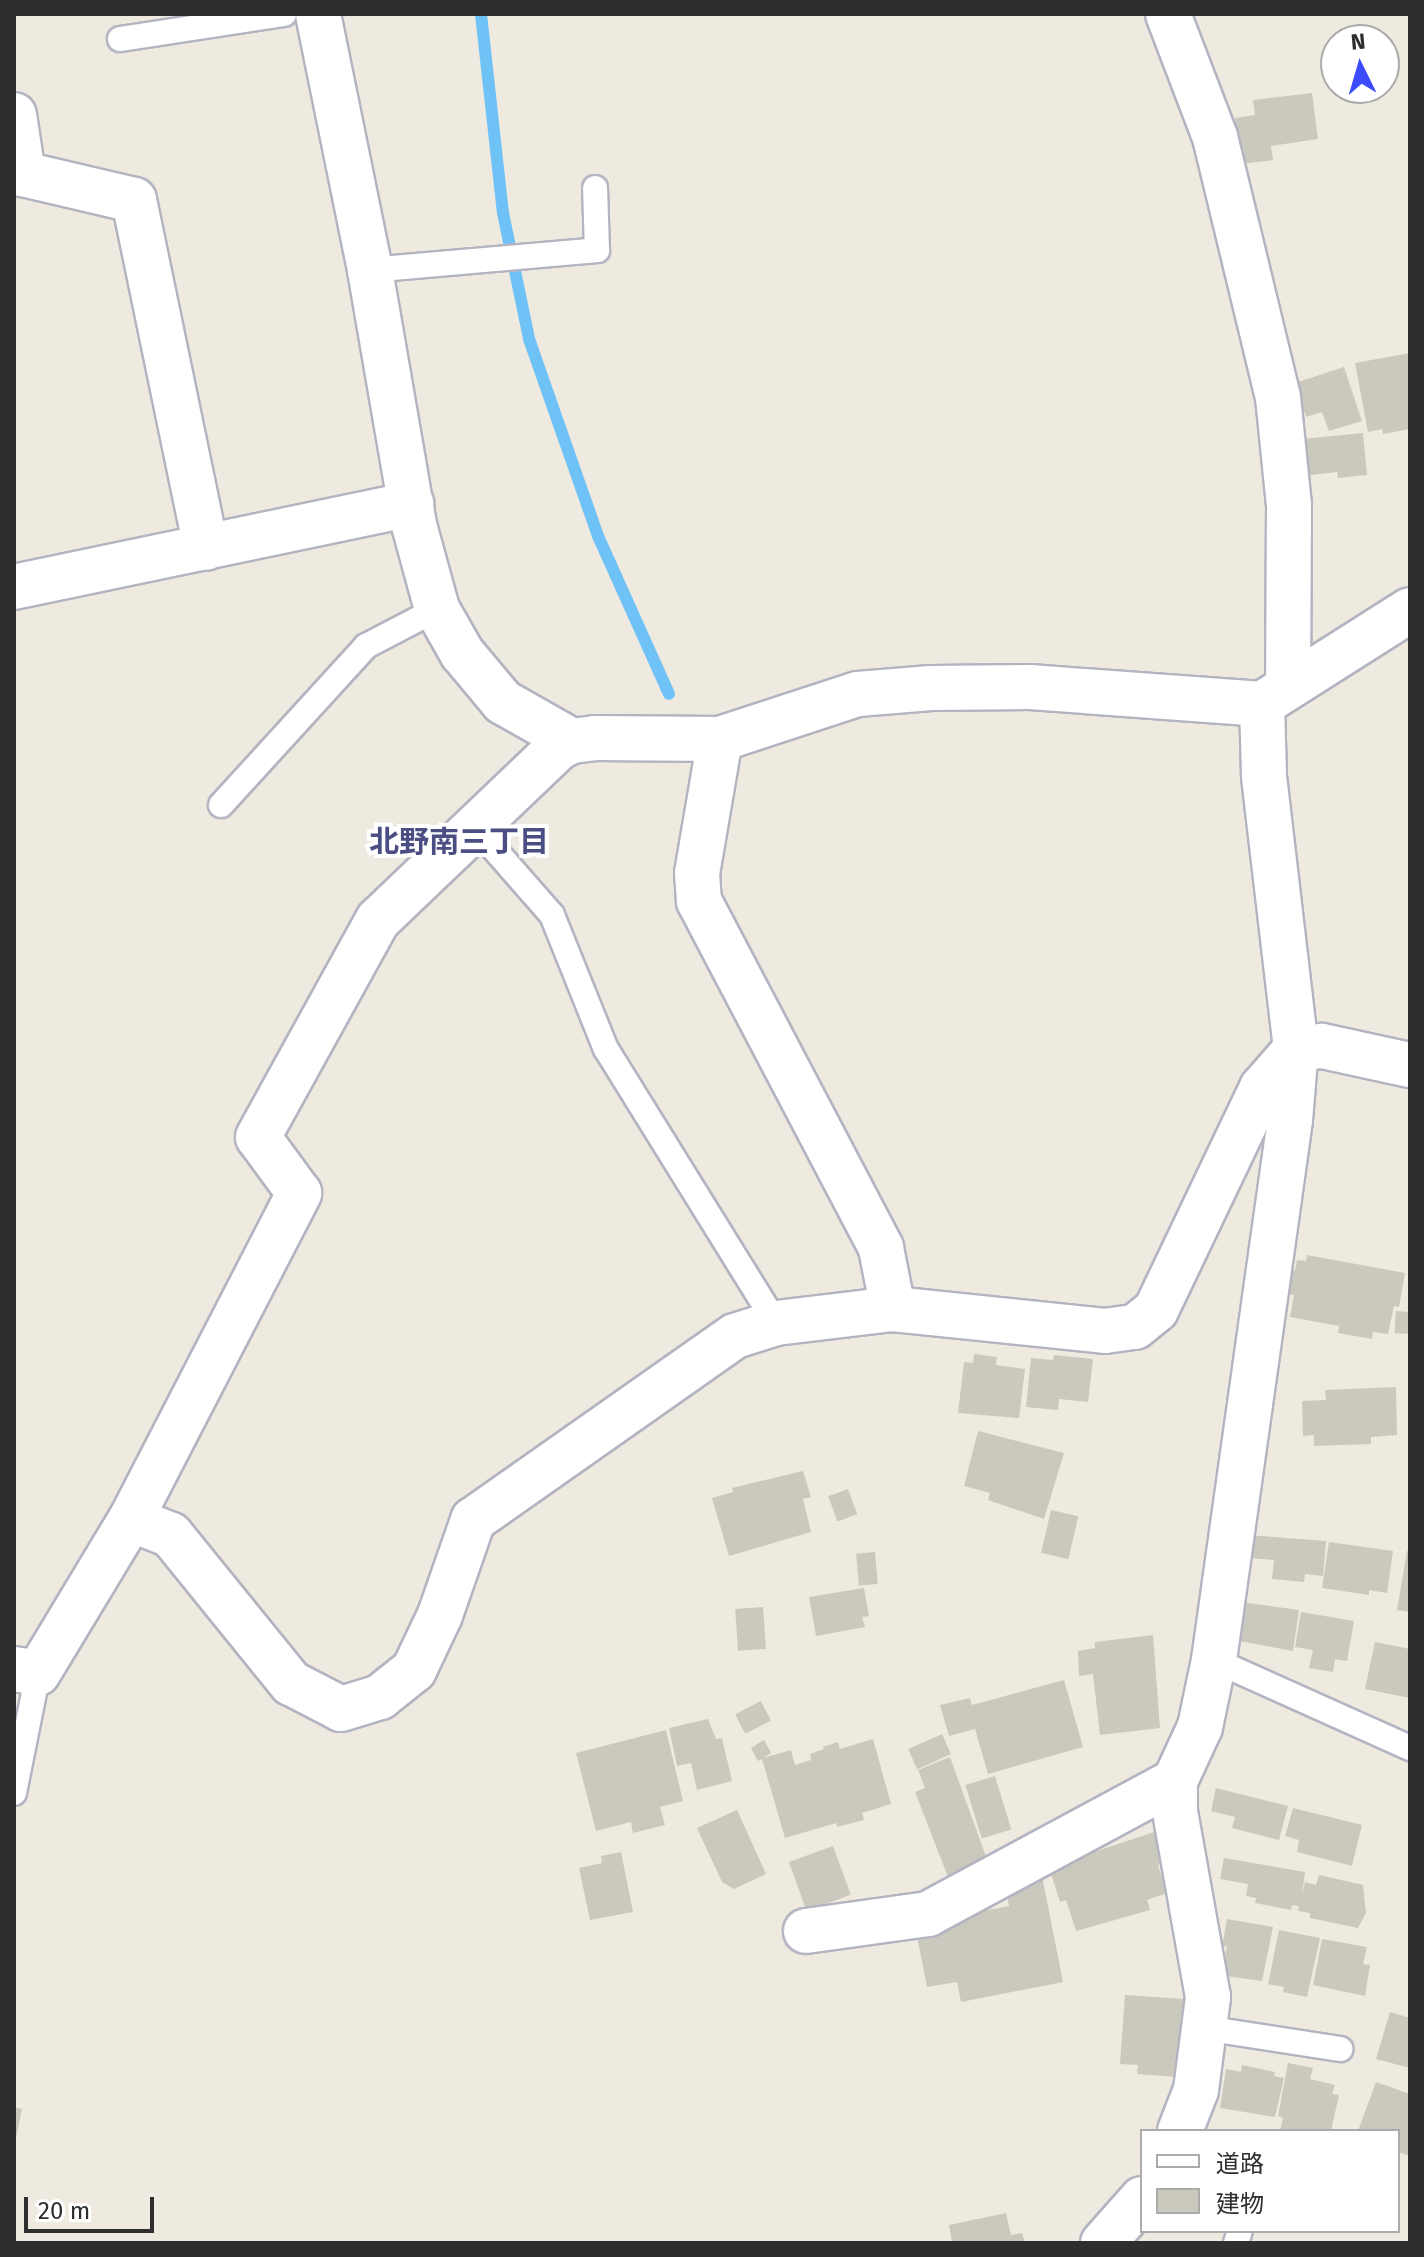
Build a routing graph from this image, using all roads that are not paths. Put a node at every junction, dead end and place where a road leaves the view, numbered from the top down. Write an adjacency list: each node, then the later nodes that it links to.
1 (284, 14): 4 (lane)
2 (318, 14): 7 (street)
3 (1168, 14): 13 (street)
4 (120, 39)
5 (14, 115): 9 (street)
6 (595, 188): 7 (lane)
7 (370, 270): 8 (street)
8 (411, 504): 9 (street); 11 (street)
9 (206, 548): 10 (street)
10 (14, 587)
11 (437, 609): 15 (street); 16 (lane)
12 (1410, 610): 13 (street)
13 (1275, 694): 14 (street); 18 (street)
14 (720, 739): 15 (street); 20 (street)
15 (572, 741): 17 (street)
16 (221, 805)
17 (475, 827): 21 (lane); 22 (street)
18 (1296, 1049): 19 (street); 20 (street); 23 (street)
19 (1410, 1065)
20 (893, 1309): 21 (street)
21 (776, 1323): 22 (street)
22 (131, 1519): 24 (street)
23 (1214, 1660): 25 (lane); 26 (street)
24 (26, 1671): 27 (lane)
25 (1410, 1748)
26 (1175, 1781): 28 (street); 29 (street)
27 (14, 1793)
28 (806, 1931)
29 (1204, 2028): 30 (lane); 31 (street)
30 (1340, 2049)
31 (1181, 2129)
32 (1140, 2201): 33 (street)
33 (1103, 2243)

